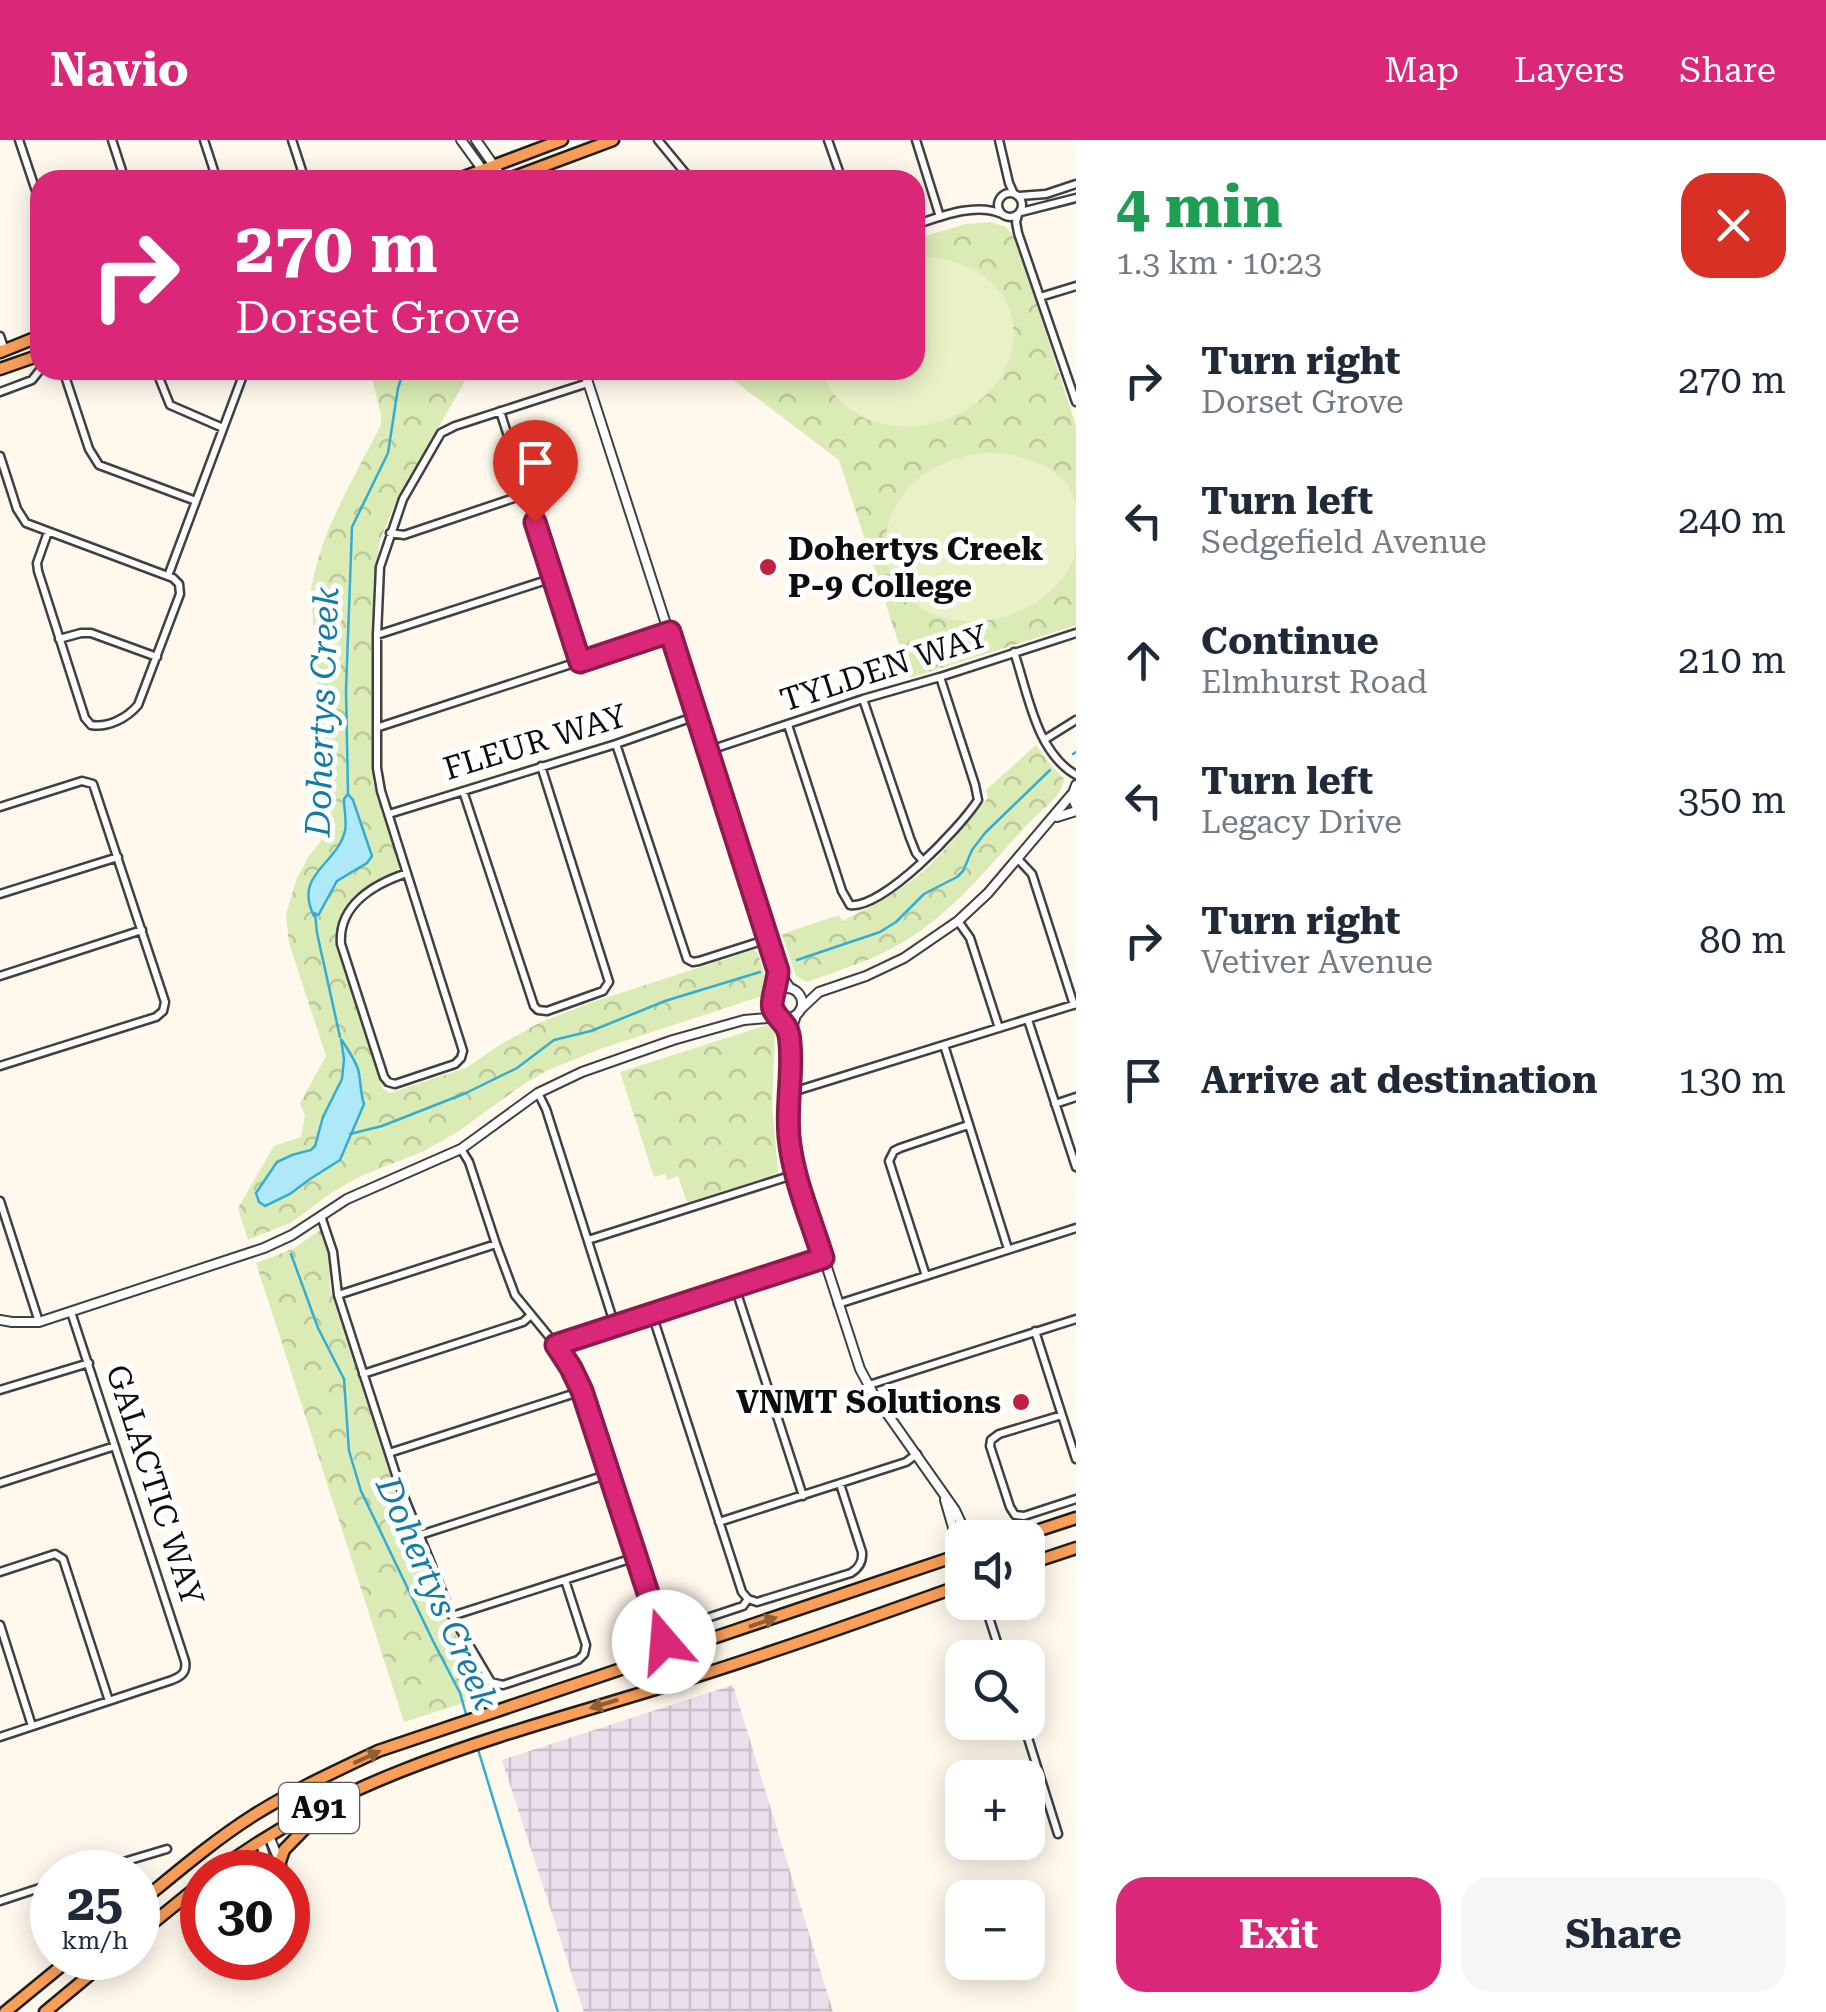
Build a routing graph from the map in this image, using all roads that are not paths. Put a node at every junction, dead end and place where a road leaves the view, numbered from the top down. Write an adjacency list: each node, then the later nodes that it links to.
1 (19, 140): 26 (street)
2 (112, 140): 17 (street)
3 (204, 140): 18 (street)
4 (292, 140): 19 (street)
5 (461, 140): 20 (street)
6 (476, 140): 16 (street)
7 (562, 140): 16 (highway)
8 (613, 140): 23 (highway)
9 (658, 140): 14 (street)
10 (666, 140): 14 (street)
11 (828, 140): 25 (street)
12 (916, 140): 33 (street)
13 (999, 140): 15 (street)
14 (671, 156): 24 (street)
15 (1004, 162): 28 (street); 29 (street)
16 (494, 166): 21 (highway); 22 (street)
17 (121, 170)
18 (213, 170)
19 (302, 170)
20 (482, 170)
21 (490, 170)
22 (497, 170)
23 (532, 170)
24 (683, 170)
25 (838, 170)
26 (30, 173)
27 (1076, 184): 28 (street)
28 (1016, 194): 29 (street); 32 (street)
29 (1001, 198): 31 (street); 34 (street)
30 (1076, 198): 32 (street)
31 (980, 210): 33 (street); 34 (street)
32 (1019, 214): 34 (street); 36 (street)
33 (940, 216): 35 (street)
34 (1004, 216): 36 (street)
35 (925, 221)
36 (1018, 233): 38 (street)
37 (1076, 286): 38 (street)
38 (1040, 298): 44 (street)
39 (0, 336): 41 (street)
40 (30, 340): 41 (highway)
41 (2, 351): 43 (highway)
42 (30, 358): 43 (highway)
43 (5, 367)
44 (1072, 373): 52 (street)
45 (32, 380): 51 (street)
46 (66, 380): 57 (street)
47 (160, 380): 54 (street)
48 (240, 380): 54 (street)
49 (587, 380): 50 (street)
50 (588, 383): 53 (street); 62 (street)
51 (0, 392)
52 (1076, 402)
53 (500, 411): 56 (street); 59 (street)
54 (223, 428): 57 (street)
55 (0, 456): 58 (street)
56 (526, 494): 59 (street); 61 (street)
57 (196, 501): 60 (street)
58 (48, 532): 60 (street); 65 (street)
59 (390, 533): 64 (street)
60 (168, 576): 67 (street)
61 (553, 578): 64 (street); 68 (street)
62 (670, 632): 68 (street); 71 (street)
63 (1076, 633): 66 (street, TYLDEN WAY)
64 (377, 635): 74 (street)
65 (59, 639): 67 (street); 67 (street)
66 (1014, 652): 69 (street, TYLDEN WAY); 75 (street)
67 (156, 657)
68 (580, 662): 74 (street)
69 (940, 677): 70 (street, TYLDEN WAY); 89 (street)
70 (863, 699): 73 (street, TYLDEN WAY); 89 (street)
71 (696, 716): 76 (street, FLEUR WAY); 77 (street)
72 (1076, 720): 75 (street)
73 (788, 725): 77 (street, TYLDEN WAY); 89 (street)
74 (379, 727): 85 (street)
75 (1044, 740): 79 (street)
76 (616, 744): 78 (street, FLEUR WAY); 94 (street)
77 (708, 751): 94 (street)
78 (541, 766): 82 (street, FLEUR WAY); 82 (street)
79 (1067, 770): 80 (street); 81 (street)
80 (1076, 775)
81 (1074, 789): 84 (street); 86 (street)
82 (463, 791): 85 (street, FLEUR WAY)
83 (0, 807): 87 (street)
84 (1076, 809): 86 (street)
85 (388, 814): 90 (street)
86 (1053, 818): 88 (street)
87 (118, 857): 91 (street); 93 (street)
88 (1017, 858): 92 (street); 100 (street)
89 (923, 861)
90 (407, 872): 90 (street)
91 (0, 894)
92 (958, 921): 98 (street); 105 (street)
93 (142, 930): 96 (street); 108 (street)
94 (768, 939): 95 (street)
95 (778, 971): 97 (street); 99 (street)
96 (0, 976)
97 (793, 990): 98 (street); 99 (street); 101 (street)
98 (819, 992): 101 (street)
99 (774, 995): 102 (street); 103 (street)
100 (1075, 1004): 104 (street)
101 (799, 1012): 102 (street); 106 (street)
102 (781, 1017): 103 (street); 106 (street)
103 (744, 1020): 109 (street)
104 (1028, 1020): 105 (street); 112 (street)
105 (1000, 1028): 107 (street)
106 (790, 1038): 110 (street)
107 (944, 1045): 110 (street); 113 (street)
108 (0, 1066)
109 (538, 1093): 114 (street); 120 (street)
110 (788, 1093): 116 (street)
111 (1076, 1098): 112 (street)
112 (1056, 1104): 115 (street)
113 (968, 1125): 122 (street); 124 (street)
114 (461, 1148): 118 (street); 121 (street)
115 (1076, 1167)
116 (796, 1174): 120 (street); 123 (street)
117 (0, 1201): 133 (street)
118 (321, 1216): 126 (street); 128 (street)
119 (1076, 1228): 122 (street)
120 (588, 1240): 134 (street)
121 (496, 1244): 126 (street); 130 (street)
122 (1008, 1249): 124 (street)
123 (823, 1258): 125 (street); 127 (street)
124 (926, 1276): 127 (street)
125 (735, 1288): 129 (street); 151 (street)
126 (338, 1295): 138 (street)
127 (838, 1304): 139 (street)
128 (71, 1312): 133 (street); 137 (street, GALACTIC WAY)
129 (652, 1314): 134 (street); 156 (street)
130 (531, 1316): 136 (street); 138 (street)
131 (1076, 1318): 135 (street)
132 (0, 1320): 133 (street)
133 (39, 1322)
134 (615, 1326): 136 (street)
135 (1035, 1332): 139 (street); 142 (street)
136 (556, 1345): 141 (street)
137 (89, 1364): 140 (street); 143 (street, GALACTIC WAY)
138 (363, 1374): 144 (street)
139 (868, 1385): 145 (street)
140 (0, 1390)
141 (582, 1391): 144 (street); 147 (street)
142 (1062, 1414): 146 (street); 152 (street)
143 (115, 1446): 148 (street); 171 (street, GALACTIC WAY)
144 (388, 1454): 158 (street)
145 (917, 1454): 149 (street); 150 (street)
146 (1076, 1458)
147 (609, 1474): 158 (street); 160 (street)
148 (0, 1482)
149 (840, 1484): 151 (street); 166 (street)
150 (942, 1491): 154 (street); 155 (street)
151 (803, 1496): 156 (street)
152 (1076, 1499)
153 (1076, 1518): 157 (highway)
154 (951, 1520)
155 (960, 1520)
156 (719, 1522): 166 (street)
157 (1045, 1528)
158 (420, 1535): 167 (street)
159 (1076, 1548): 161 (highway)
160 (636, 1557): 164 (street); 170 (street)
161 (1045, 1558)
162 (945, 1562): 170 (highway, A91, one-way to 162)
163 (0, 1572): 171 (street)
164 (565, 1580): 167 (street); 167 (street)
165 (945, 1591): 175 (highway, A91, one-way to 175)
166 (748, 1600): 168 (street)
167 (452, 1616)
168 (710, 1617)
169 (0, 1625): 172 (street)
170 (668, 1654): 176 (highway, A91, one-way to 170)
171 (109, 1702): 172 (street)
172 (32, 1726): 173 (street)
173 (0, 1737)
174 (1029, 1740): 177 (street)
175 (334, 1800): 178 (highway, A91); 183 (highway)
176 (253, 1816): 178 (highway); 185 (highway, A91)
177 (1058, 1834)
178 (265, 1839): 180 (highway, A91); 181 (street); 182 (street)
179 (167, 1849): 184 (street)
180 (248, 1850)
181 (266, 1850)
182 (271, 1850)
183 (284, 1850)
184 (160, 1851)
185 (160, 1886)
186 (30, 1891): 187 (street)
187 (0, 1900)
188 (180, 1900): 189 (highway)
189 (160, 1917)
190 (44, 1980): 192 (highway)
191 (83, 1980): 193 (highway)
192 (5, 2012)
193 (44, 2012)

